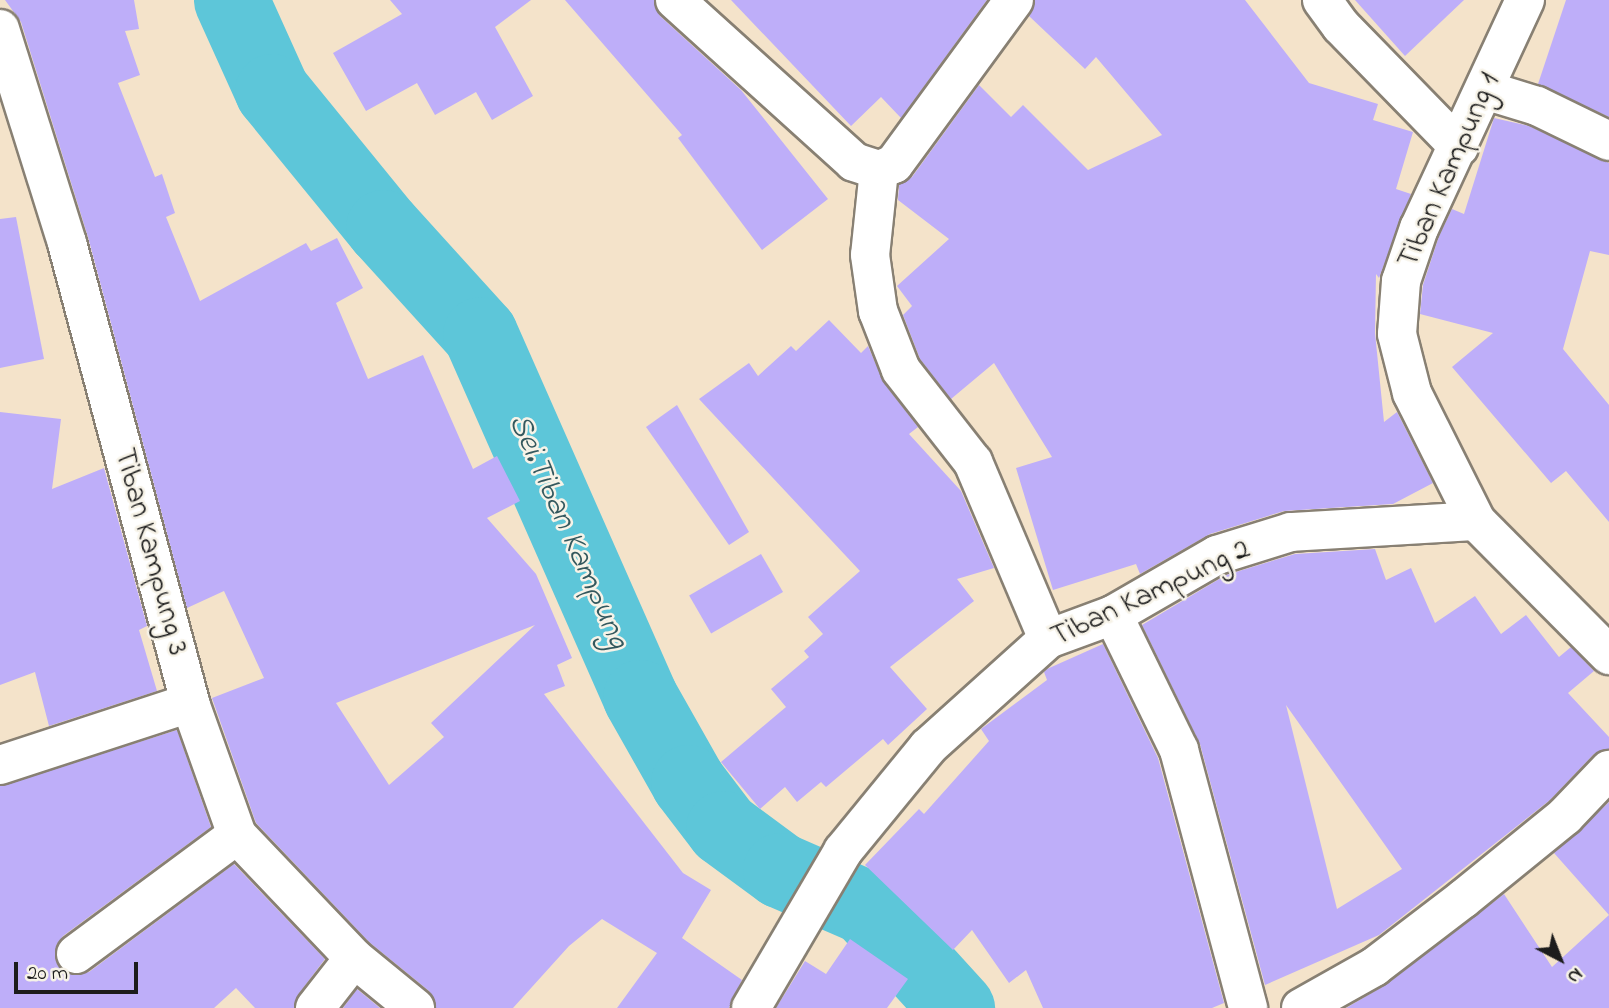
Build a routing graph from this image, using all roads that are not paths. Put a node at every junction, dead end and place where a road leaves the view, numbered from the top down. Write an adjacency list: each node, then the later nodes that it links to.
1 (675, 0): 9 (street)
2 (1013, 0): 9 (street)
3 (1322, 0): 8 (street)
4 (1525, 0): 6 (street, Tiban Kampung 1)
5 (0, 29): 14 (street, Tiban Kampung 3)
6 (1485, 90): 7 (street); 8 (street, Tiban Kampung 1)
7 (1609, 141)
8 (1459, 147): 10 (street, Tiban Kampung 1)
9 (879, 170): 12 (street)
10 (1476, 521): 11 (street, Tiban Kampung 2); 13 (street, Tiban Kampung 1)
11 (1114, 615): 12 (street, Tiban Kampung 2); 23 (street)
12 (1048, 639): 22 (street, Tiban Kampung 2)
13 (1609, 654)
14 (190, 703): 15 (street); 17 (street, Tiban Kampung 3)
15 (0, 765)
16 (1609, 770): 24 (street)
17 (237, 835): 18 (street); 19 (street, Tiban Kampung 3)
18 (76, 954)
19 (354, 958): 20 (street); 21 (street, Tiban Kampung 3)
20 (315, 1008)
21 (415, 1008)
22 (751, 1008)
23 (1248, 1008)
24 (1301, 1008)

